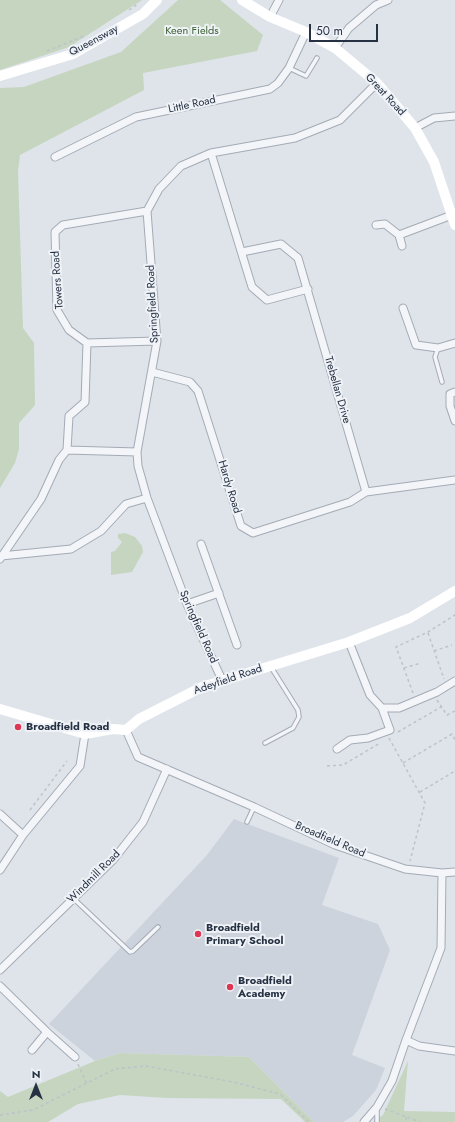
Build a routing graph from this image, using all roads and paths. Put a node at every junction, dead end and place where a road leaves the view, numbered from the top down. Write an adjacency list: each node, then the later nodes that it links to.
1 (144, 0): 6 (path)
2 (157, 0): 14 (street, Queensway)
3 (242, 0): 7 (street, Great Road)
4 (279, 0): 7 (street)
5 (388, 0): 10 (street)
6 (125, 13)
7 (270, 17): 8 (street, Great Road)
8 (306, 32): 10 (street, Great Road); 13 (street, Little Road)
9 (85, 35): 11 (path)
10 (335, 48): 15 (street, Great Road)
11 (41, 53)
12 (317, 58): 13 (lane)
13 (289, 68): 19 (street, Little Road)
14 (0, 76)
15 (377, 82): 17 (street, Great Road); 18 (street, Springfield Road)
16 (455, 116): 17 (street)
17 (415, 128): 21 (street, Great Road)
18 (211, 153): 20 (street, Springfield Road); 25 (street)
19 (55, 157)
20 (147, 211): 28 (street, Springfield Road); 29 (street, Towers Road)
21 (453, 220): 23 (street)
22 (376, 225): 23 (street)
23 (399, 235): 24 (street)
24 (402, 246)
25 (242, 252): 26 (street, Trebellan Drive); 26 (street)
26 (308, 289): 39 (street, Trebellan Drive)
27 (403, 308): 31 (street)
28 (157, 341): 29 (street); 32 (street, Springfield Road)
29 (87, 343): 36 (street)
30 (455, 343): 31 (street)
31 (438, 348): 33 (lane)
32 (152, 372): 37 (street, Springfield Road); 39 (street, Hardy Road)
33 (442, 382)
34 (455, 392): 35 (street)
35 (455, 421)
36 (67, 450): 37 (street); 42 (street)
37 (137, 452): 40 (street, Springfield Road)
38 (455, 480): 39 (street)
39 (366, 492)
40 (147, 498): 42 (street); 45 (street, Springfield Road)
41 (201, 544): 44 (street)
42 (1, 557)
43 (455, 591): 48 (street, Adeyfield Road)
44 (219, 593): 45 (street); 49 (street)
45 (187, 604): 55 (street, Springfield Road)
46 (455, 615): 47 (path)
47 (428, 632): 51 (path); 54 (path)
48 (349, 642): 53 (street, Adeyfield Road); 62 (street)
49 (237, 645)
50 (452, 645): 51 (path)
51 (434, 650): 57 (path)
52 (421, 663): 54 (path)
53 (270, 666): 55 (street, Adeyfield Road); 68 (lane)
54 (404, 668): 59 (path)
55 (222, 680): 64 (street, Adeyfield Road)
56 (455, 681): 57 (street)
57 (446, 686): 59 (street)
58 (433, 694): 60 (path)
59 (415, 701): 62 (street)
60 (441, 707): 63 (path); 66 (path)
61 (0, 708): 65 (street)
62 (382, 708): 66 (street)
63 (455, 711)
64 (126, 730): 65 (street); 73 (street, Broadfield Road)
65 (85, 734): 80 (street)
66 (387, 735): 69 (street); 71 (path); 72 (path)
67 (455, 740): 71 (path)
68 (265, 743)
69 (337, 749)
70 (67, 761): 77 (path)
71 (403, 762): 75 (path)
72 (327, 766)
73 (167, 769): 76 (street, Broadfield Road); 85 (street, Windmill Road)
74 (455, 770): 75 (path)
75 (420, 792): 81 (path)
76 (254, 807): 79 (lane); 81 (street, Broadfield Road)
77 (30, 810)
78 (0, 814): 80 (street)
79 (247, 822)
80 (23, 835): 82 (street)
81 (408, 869): 84 (street, Broadfield Road)
82 (0, 870)
83 (455, 872): 84 (street, Broadfield Road)
84 (442, 873): 90 (street)
85 (73, 898): 86 (lane); 87 (street, Windmill Road)
86 (158, 927)
87 (0, 970)
88 (0, 986): 89 (street)
89 (47, 1032): 91 (street); 93 (street)
90 (406, 1040): 92 (street); 95 (street)
91 (32, 1050)
92 (455, 1051)
93 (75, 1057): 94 (path)
94 (87, 1084): 96 (path); 98 (path)
95 (377, 1106): 97 (path); 99 (street); 100 (lane)
96 (0, 1114)
97 (406, 1118): 101 (path); 102 (path)
98 (309, 1122)
99 (364, 1122)
100 (377, 1122)
101 (406, 1122)
102 (420, 1122)

